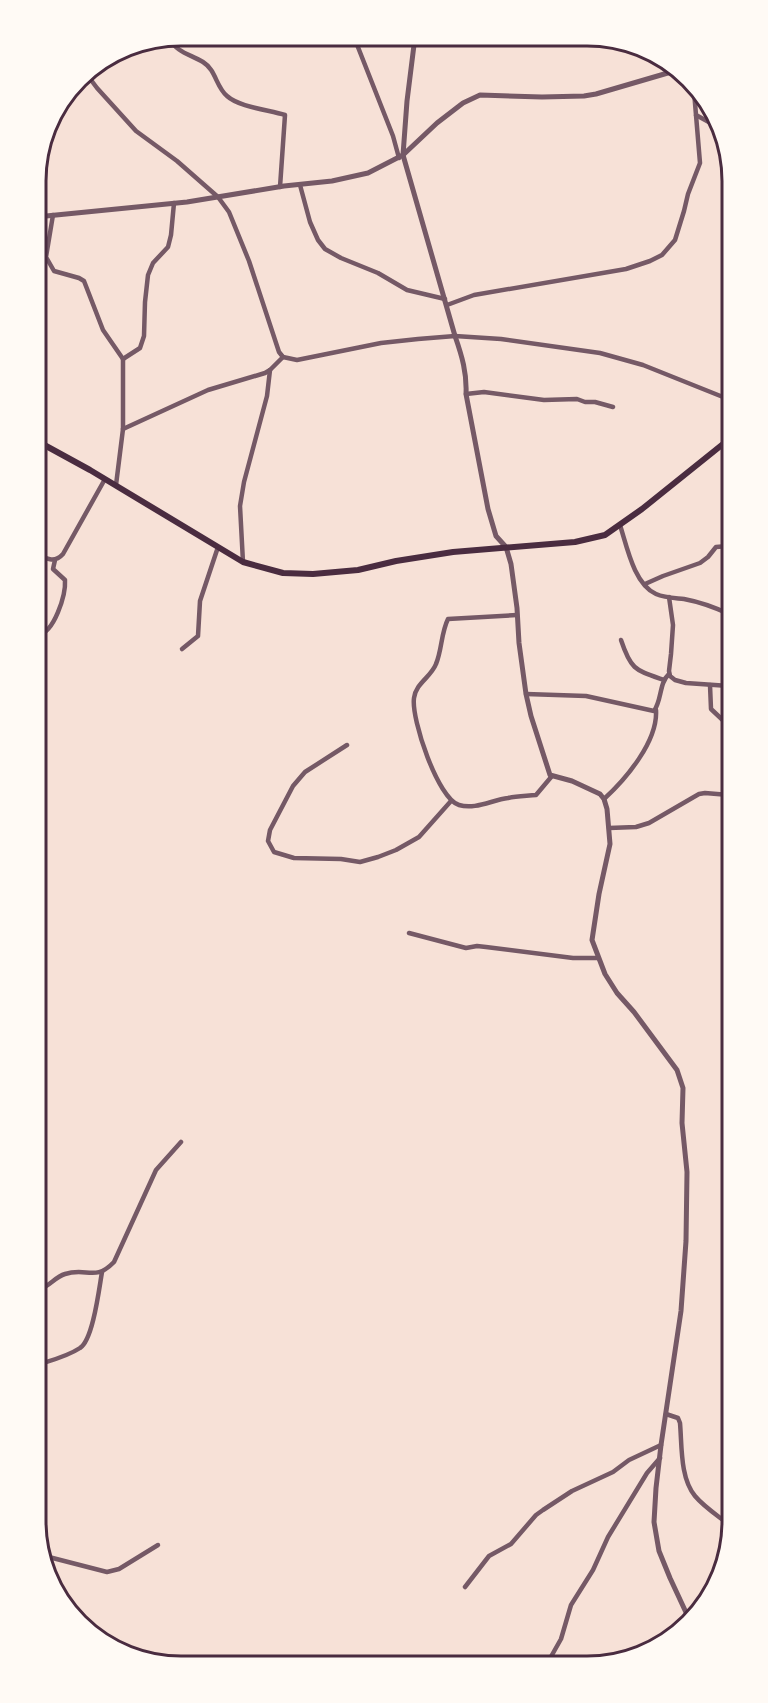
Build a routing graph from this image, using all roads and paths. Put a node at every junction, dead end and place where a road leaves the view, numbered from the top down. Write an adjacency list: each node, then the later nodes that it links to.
1 (358, 46): 9 (street)
2 (415, 46): 9 (street)
3 (175, 47): 11 (street)
4 (667, 73): 9 (street)
5 (92, 81): 12 (street)
6 (695, 100): 7 (street)
7 (696, 116): 8 (street); 18 (street)
8 (707, 121)
9 (401, 157): 10 (street); 18 (street)
10 (300, 184): 11 (street); 18 (street)
11 (280, 187): 12 (street)
12 (218, 197): 13 (street); 20 (street)
13 (174, 203): 14 (street); 21 (street)
14 (53, 215): 15 (street); 16 (street)
15 (47, 216)
16 (47, 251)
17 (47, 259): 21 (street)
18 (446, 302): 19 (street)
19 (455, 336): 20 (street); 23 (street); 24 (street)
20 (283, 357): 22 (street)
21 (123, 359): 26 (street)
22 (270, 370): 26 (street); 37 (street)
23 (466, 394): 25 (street); 32 (street)
24 (722, 397)
25 (613, 407)
26 (123, 429): 30 (street)
27 (722, 445): 31 (main road)
28 (47, 446): 29 (main road)
29 (105, 479): 30 (main road); 36 (street)
30 (116, 485): 34 (main road)
31 (620, 525): 32 (main road); 38 (street)
32 (506, 547): 37 (main road); 41 (street)
33 (722, 547): 38 (street)
34 (218, 548): 37 (main road); 44 (street)
35 (47, 559): 36 (street)
36 (55, 560): 42 (street)
37 (243, 562)
38 (645, 584): 39 (street)
39 (669, 597): 40 (street); 45 (street)
40 (722, 611)
41 (517, 615): 49 (street); 56 (street)
42 (47, 631)
43 (621, 640): 46 (street)
44 (182, 650)
45 (669, 674): 46 (street); 47 (street)
46 (664, 680): 50 (street)
47 (710, 685): 48 (street); 51 (street)
48 (722, 686)
49 (526, 694): 50 (street); 53 (street)
50 (656, 710): 55 (street)
51 (722, 719)
52 (347, 745): 56 (street)
53 (552, 776): 55 (street); 56 (street)
54 (722, 794): 57 (street)
55 (604, 799): 57 (street)
56 (451, 801)
57 (609, 828): 59 (street)
58 (409, 933): 59 (street)
59 (598, 958): 64 (street)
60 (181, 1142): 61 (street)
61 (102, 1272): 62 (street); 63 (street)
62 (46, 1285)
63 (46, 1362)
64 (666, 1414): 65 (street); 67 (street)
65 (661, 1445): 66 (street); 70 (street)
66 (660, 1458): 71 (street); 72 (street)
67 (721, 1518)
68 (158, 1545): 69 (street)
69 (51, 1557)
70 (465, 1587)
71 (686, 1613)
72 (551, 1656)

